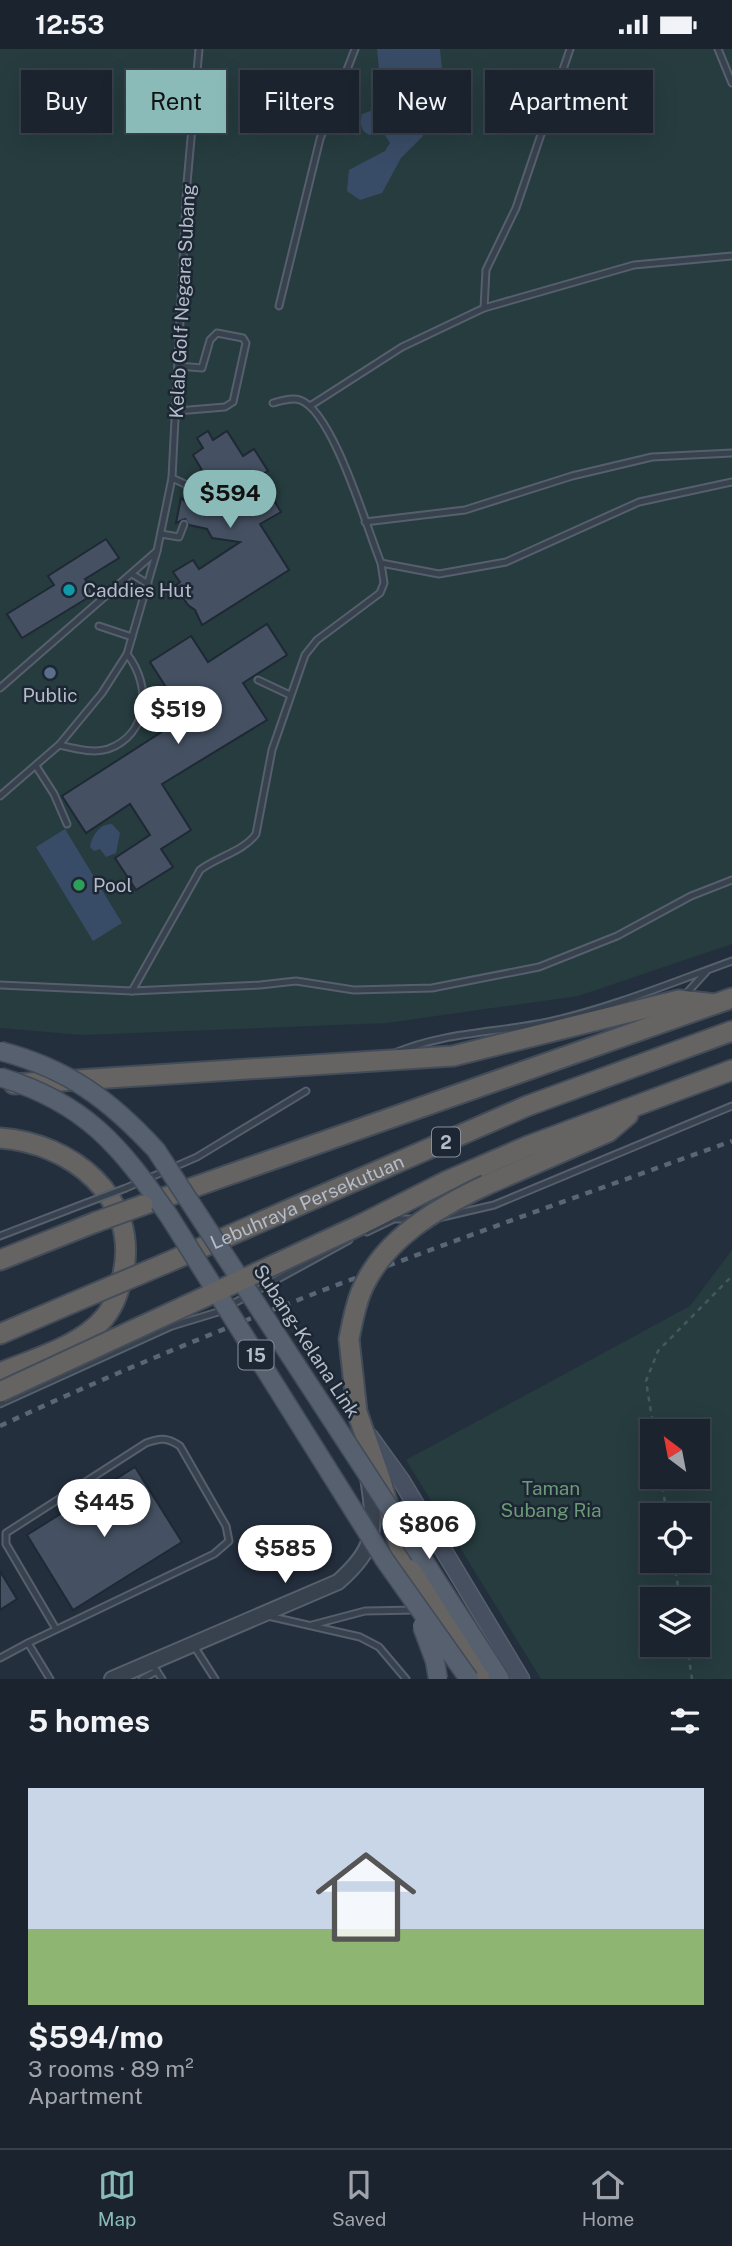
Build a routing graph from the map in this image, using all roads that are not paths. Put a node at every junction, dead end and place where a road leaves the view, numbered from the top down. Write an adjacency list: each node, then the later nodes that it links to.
1 (199, 49): 9 (lane, Kelab Golf Negara Subang)
2 (355, 49): 7 (lane)
3 (570, 49): 8 (lane)
4 (718, 49): 5 (lane)
5 (732, 83)
6 (732, 256): 8 (lane)
7 (279, 306)
8 (484, 308): 11 (lane)
9 (179, 366): 12 (lane, Kelab Golf Negara Subang); 12 (lane)
10 (273, 403): 11 (lane)
11 (310, 405): 17 (lane)
12 (177, 411): 14 (lane, Kelab Golf Negara Subang)
13 (732, 453): 17 (lane)
14 (172, 478): 16 (lane); 19 (lane, Kelab Golf Negara Subang)
15 (732, 482): 21 (lane)
16 (189, 499)
17 (365, 522): 21 (lane)
18 (184, 524): 19 (lane)
19 (161, 534): 20 (lane, Kelab Golf Negara Subang)
20 (157, 551): 22 (lane); 23 (lane, Kelab Golf Negara Subang)
21 (381, 563): 29 (lane)
22 (132, 574): 23 (lane); 28 (lane)
23 (148, 584): 25 (lane, Kelab Golf Negara Subang)
24 (99, 626): 25 (lane)
25 (132, 637): 26 (lane, Kelab Golf Negara Subang)
26 (127, 654): 30 (lane, Kelab Golf Negara Subang); 30 (lane)
27 (258, 680): 29 (lane)
28 (0, 688)
29 (290, 695): 38 (lane)
30 (59, 745): 31 (lane, Kelab Golf Negara Subang)
31 (36, 767): 32 (lane, Kelab Golf Negara Subang); 33 (lane)
32 (0, 796)
33 (67, 824)
34 (732, 880): 38 (lane)
35 (732, 961): 36 (lane)
36 (707, 970): 39 (lane); 43 (lane)
37 (0, 985): 38 (lane)
38 (132, 991)
39 (679, 1000): 40 (highway); 46 (highway)
40 (724, 1001): 52 (highway, 2, bridge)
41 (732, 1031): 53 (highway, Lebuhraya Persekutuan / 2, bridge)
42 (0, 1051): 79 (main road, Subang-Kelana Link / 15, bridge)
43 (386, 1056)
44 (732, 1070): 48 (highway)
45 (0, 1077): 60 (main road, 15, bridge)
46 (0, 1085)
47 (306, 1091): 51 (lane, bridge)
48 (639, 1105): 56 (highway, bridge); 59 (highway, bridge)
49 (732, 1107): 57 (lane)
50 (0, 1138): 54 (highway)
51 (0, 1236)
52 (0, 1260)
53 (0, 1334)
54 (37, 1357): 55 (highway); 57 (lane)
55 (0, 1373)
56 (0, 1392)
57 (26, 1392): 58 (lane)
58 (0, 1403)
59 (362, 1427): 61 (street); 63 (highway); 80 (main road)
60 (384, 1559): 76 (main road, bridge); 77 (main road, 15, bridge)
61 (261, 1615): 62 (lane); 66 (street)
62 (310, 1626): 63 (lane); 75 (lane)
63 (446, 1627): 78 (highway)
64 (56, 1629): 64 (lane); 65 (lane)
65 (28, 1643): 67 (lane); 70 (lane)
66 (192, 1643): 68 (street); 74 (lane)
67 (0, 1658)
68 (154, 1666): 69 (street); 72 (lane); 73 (lane)
69 (129, 1675): 71 (street)
70 (50, 1679)
71 (112, 1679)
72 (142, 1679)
73 (162, 1679)
74 (215, 1679)
75 (406, 1679)
76 (438, 1679)
77 (468, 1679)
78 (480, 1679)
79 (500, 1679)
80 (521, 1679)

